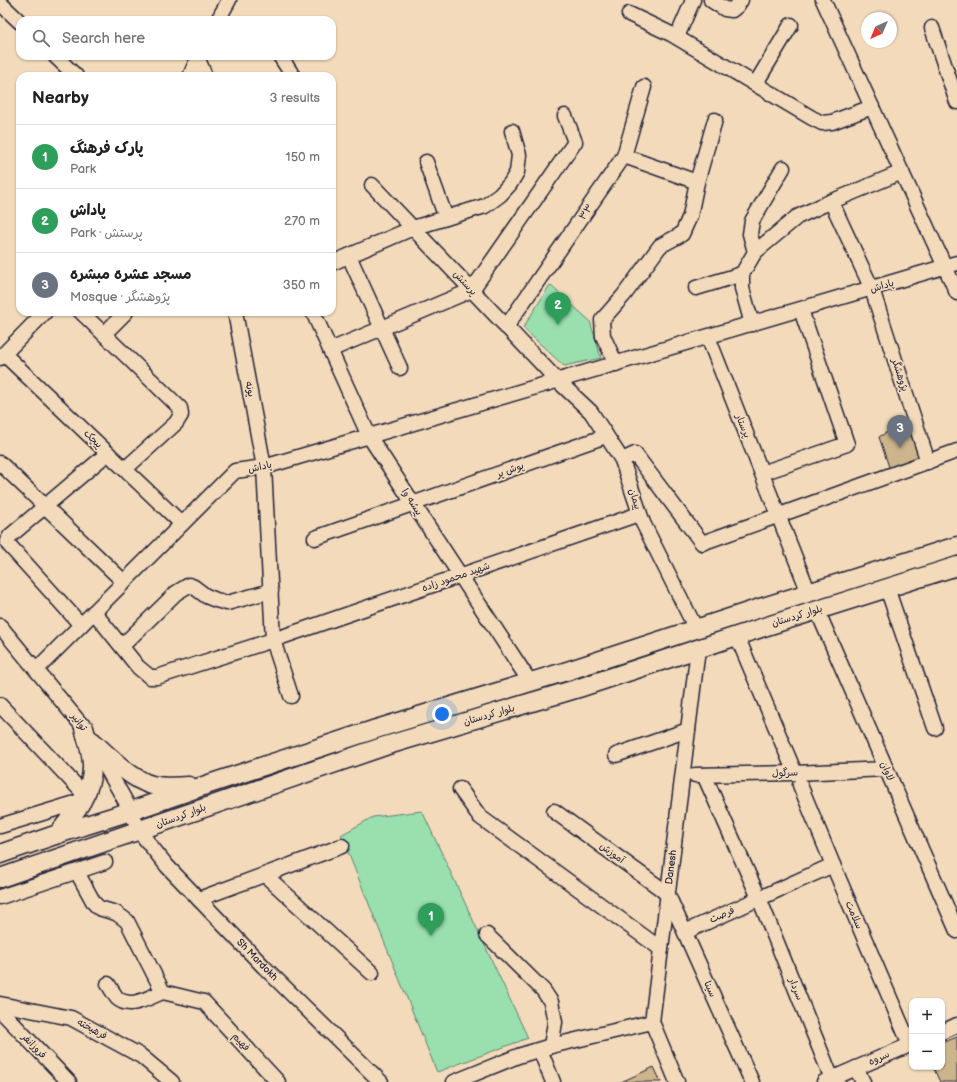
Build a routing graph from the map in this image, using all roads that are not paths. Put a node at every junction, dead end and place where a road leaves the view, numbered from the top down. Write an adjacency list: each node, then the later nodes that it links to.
1 (229, 0): 8 (street)
2 (693, 0): 12 (street)
3 (711, 0): 4 (street)
4 (741, 0)
5 (822, 1): 24 (street)
6 (0, 3): 9 (street)
7 (629, 14): 12 (street)
8 (220, 16)
9 (16, 18)
10 (791, 25): 21 (street)
11 (932, 28): 23 (street)
12 (677, 37): 21 (street)
13 (59, 60): 17 (street)
14 (197, 60): 18 (street)
15 (199, 60): 19 (street)
16 (283, 60): 20 (street)
17 (72, 72)
18 (192, 72)
19 (203, 72)
20 (290, 72)
21 (756, 84): 24 (street)
22 (644, 87): 28 (street, ۳۳)
23 (957, 102)
24 (872, 107): 31 (street)
25 (565, 116): 44 (street)
26 (715, 120): 32 (street)
27 (512, 131): 35 (street)
28 (624, 156): 32 (street); 53 (street, ۳۳)
29 (426, 162): 35 (street)
30 (783, 168): 37 (street)
31 (902, 172): 34 (street); 40 (street)
32 (697, 182): 59 (street)
33 (372, 185): 36 (street, پرستش)
34 (831, 201): 37 (street); 43 (street, پژوهشگر)
35 (446, 218): 36 (street)
36 (413, 228): 38 (street); 44 (street, پرستش)
37 (755, 252): 41 (street)
38 (349, 256): 39 (street); 54 (street)
39 (336, 261)
40 (951, 265): 43 (street, پاداش); 45 (street)
41 (742, 274): 42 (street); 52 (street)
42 (696, 288)
43 (872, 289): 46 (street, پاداش); 67 (street, پژوهشگر)
44 (472, 290): 53 (street, پرستش); 54 (street)
45 (957, 293)
46 (801, 310): 52 (street, پاداش); 71 (street)
47 (41, 316): 58 (street)
48 (86, 316): 55 (street)
49 (122, 316): 55 (street)
50 (236, 316): 69 (street, پونه)
51 (315, 316): 57 (street, پیشه وا)
52 (752, 324): 56 (street, پاداش)
53 (506, 327): 61 (street, پرستش)
54 (381, 328): 57 (street); 60 (street)
55 (104, 334): 70 (street)
56 (708, 337): 59 (street, پاداش); 71 (street, پرستار)
57 (330, 350): 62 (street, پیشه وا)
58 (2, 356): 65 (street, پیچک)
59 (616, 364): 61 (street, پاداش)
60 (400, 368)
61 (558, 381): 62 (street, پاداش); 63 (street, پیمان)
62 (369, 436): 69 (street, پاداش); 72 (street, پیشه وا)
63 (606, 436): 66 (street, پیمان); 72 (street, پوش پر)
64 (957, 451): 67 (street)
65 (108, 453): 70 (street, پیچک); 73 (street)
66 (622, 460): 74 (street, پیمان); 75 (street)
67 (928, 462): 75 (street)
68 (0, 463): 73 (street)
69 (264, 467): 76 (street, پاداش); 83 (street, پونه)
70 (125, 469): 76 (street, پیچک)
71 (762, 473): 75 (street, پرستار)
72 (414, 504): 77 (street, پوش پر); 80 (street, پیشه وا)
73 (45, 506): 81 (street); 87 (street)
74 (639, 514): 80 (street, شهید محمود زاده); 89 (street, پیمان)
75 (778, 515): 84 (street, پرستار)
76 (182, 524): 81 (street, پاداش)
77 (315, 538)
78 (957, 546): 84 (main road, بلوار کردستان)
79 (957, 566): 82 (main road, بلوار کردستان)
80 (460, 576): 91 (street, شهید محمود زاده); 95 (street, پیشه وا)
81 (124, 582): 86 (street, پاداش)
82 (887, 588): 85 (main road, بلوار کردستان); 98 (street)
83 (271, 591): 91 (street, پونه); 92 (street)
84 (809, 593): 89 (main road, بلوار کردستان)
85 (817, 610): 90 (main road, بلوار کردستان); 102 (street, لاوان)
86 (94, 612): 87 (street, پاداش); 92 (street, شهید محمود زاده)
87 (81, 625): 94 (street, پاداش)
88 (0, 626): 94 (street, توانیر)
89 (696, 629): 95 (main road, بلوار کردستان)
90 (737, 636): 93 (main road, بلوار کردستان); 105 (street, سلامت)
91 (273, 640): 92 (street, شهید محمود زاده); 96 (street, پونه)
92 (122, 646)
93 (698, 649): 99 (street, Danesh); 112 (main road, بلوار کردستان)
94 (36, 670): 100 (street, توانیر)
95 (530, 682): 106 (main road, بلوار کردستان)
96 (291, 696)
97 (0, 704): 108 (street)
98 (935, 728)
99 (688, 730): 101 (street); 103 (street, Danesh)
100 (88, 735): 106 (main road); 108 (main road); 109 (street, توانیر)
101 (616, 755)
102 (886, 769): 105 (street, سرگول); 125 (street, لاوان)
103 (683, 775): 104 (street, سرگول); 121 (street, Danesh)
104 (704, 775): 105 (street, سرگول); 123 (street, سردار)
105 (797, 779): 117 (street, سلامت)
106 (209, 784): 109 (main road, بلوار کردستان)
107 (460, 789): 129 (street)
108 (83, 798): 111 (street); 113 (main road)
109 (132, 811): 112 (street, توانیر); 113 (main road, بلوار کردستان)
110 (554, 811): 121 (street, آموزش)
111 (0, 826)
112 (139, 831): 120 (main road, بلوار کردستان); 124 (street, Sh Mardokh)
113 (58, 834): 115 (main road, بلوار کردستان)
114 (342, 846): 119 (street)
115 (0, 854)
116 (105, 862): 118 (street)
117 (833, 865): 123 (street, فرصت); 138 (street, سلامت)
118 (76, 872): 122 (street); 132 (street)
119 (265, 875): 124 (street); 130 (street)
120 (0, 878)
121 (668, 895): 127 (street, سینا); 129 (street, Danesh)
122 (0, 897)
123 (759, 898): 127 (street, فرصت); 143 (street, سردار)
124 (199, 900): 146 (street, Sh Mardokh)
125 (953, 912): 126 (street, لاوان)
126 (957, 931)
127 (684, 932): 150 (street, سینا)
128 (488, 935): 140 (street)
129 (661, 949): 135 (street, Danesh)
130 (372, 974)
131 (108, 984): 132 (street)
132 (163, 992): 142 (street, فهیم)
133 (0, 1004): 145 (street, فرهیخته)
134 (0, 1010): 144 (street, فروزانفر)
135 (652, 1022): 140 (street); 149 (street, Danesh)
136 (957, 1026): 137 (street)
137 (945, 1031)
138 (909, 1039)
139 (909, 1045): 141 (street, سروه)
140 (545, 1048): 147 (street); 148 (street)
141 (856, 1068): 143 (street, سروه); 151 (street)
142 (272, 1080)
143 (828, 1080)
144 (69, 1082)
145 (172, 1082)
146 (381, 1082)
147 (454, 1082)
148 (553, 1082)
149 (677, 1082)
150 (752, 1082)
151 (863, 1082)

